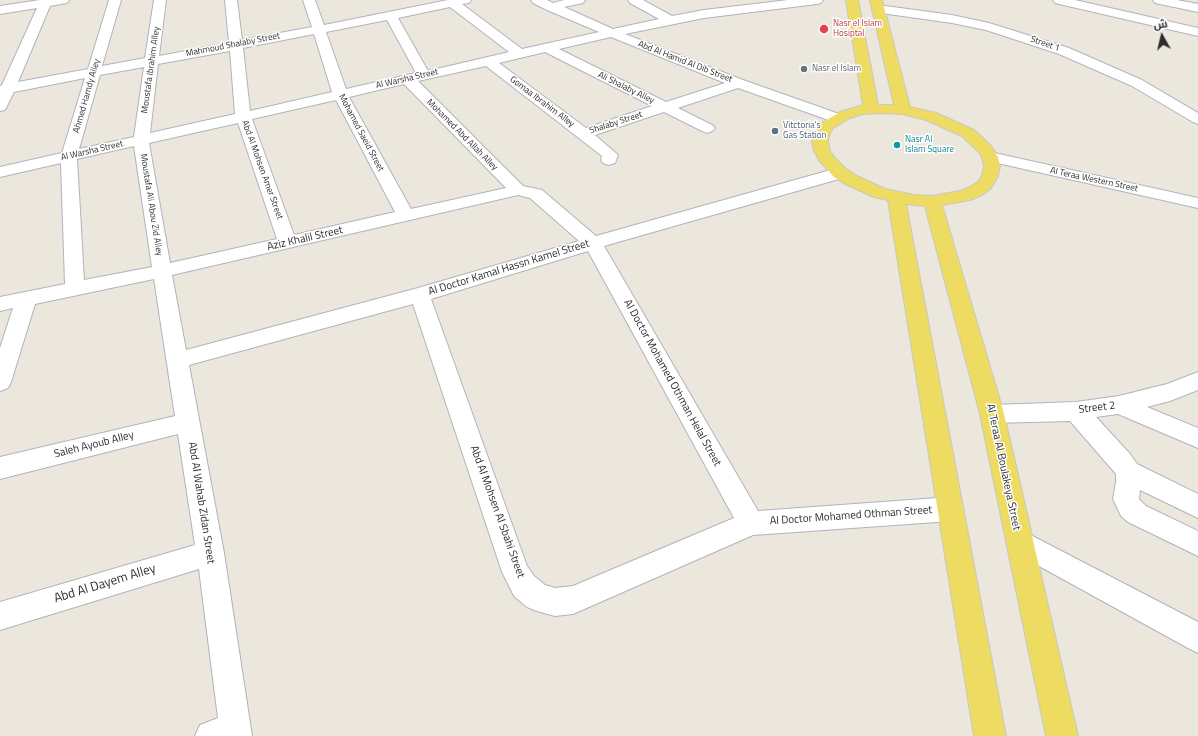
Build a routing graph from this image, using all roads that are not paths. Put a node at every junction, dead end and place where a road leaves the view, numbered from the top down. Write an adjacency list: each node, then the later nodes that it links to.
1 (64, 0): 15 (street)
2 (115, 0): 31 (street, Ahmed Hamdy Alley)
3 (160, 0): 29 (street, Moustafa Ibrahim Alley)
4 (231, 0): 26 (street, Abd Al Mohsen Amer Street)
5 (309, 0): 23 (street, Mohamed Saeid Street)
6 (536, 0): 17 (street, Abd Al Hamid Al Dib Street)
7 (579, 0): 17 (street)
8 (634, 0): 22 (street)
9 (721, 0): 20 (street)
10 (808, 0): 20 (street, Al Warsha Street)
11 (852, 0): 39 (main road)
12 (1059, 0): 24 (street)
13 (1159, 0): 18 (street)
14 (461, 1): 21 (street, Mahmoud Shalaby Street); 28 (street)
15 (46, 3): 19 (street); 35 (street)
16 (877, 4): 40 (main road); 43 (street, Street 1)
17 (551, 6): 25 (street, Abd Al Hamid Al Dib Street)
18 (1198, 8)
19 (0, 10)
20 (735, 10): 22 (street, Al Warsha Street)
21 (392, 12): 23 (street, Mahmoud Shalaby Street); 32 (street)
22 (670, 20): 25 (street, Al Warsha Street)
23 (318, 29): 26 (street, Mahmoud Shalaby Street); 36 (street, Mohamed Saeid Street)
24 (1198, 32)
25 (610, 33): 27 (street, Al Warsha Street); 34 (street, Abd Al Hamid Al Dib Street)
26 (235, 45): 29 (street, Mahmoud Shalaby Street); 41 (street, Abd Al Mohsen Amer Street)
27 (546, 48): 28 (street, Al Warsha Street); 38 (street, Ali Shalaby Alley)
28 (520, 54): 30 (street, Al Warsha Street)
29 (153, 60): 31 (street, Mahmoud Shalaby Street); 46 (street, Moustafa Ibrahim Alley)
30 (488, 61): 32 (street, Al Warsha Street); 45 (street, Gomaa Ibrahim Alley)
31 (94, 72): 35 (street, Mahmoud Shalaby Street); 47 (street, Ahmed Hamdy Alley)
32 (424, 75): 33 (street, Al Warsha Street)
33 (407, 79): 36 (street, Al Warsha Street); 52 (street, Mohamed Abd Allah Alley)
34 (738, 83): 38 (street, Shalaby Street); 42 (street, Abd Al Hamid Al Dib Street)
35 (4, 89): 37 (street)
36 (340, 94): 41 (street, Al Warsha Street); 56 (street, Mohamed Saeid Street)
37 (0, 107)
38 (666, 107): 44 (street, Ali Shalaby Alley); 45 (street, Shalaby Street)
39 (871, 109): 40 (main road); 42 (main road)
40 (903, 110): 48 (main road)
41 (243, 116): 46 (street, Al Warsha Street); 57 (street, Abd Al Mohsen Amer Street)
42 (837, 118): 51 (main road)
43 (1198, 119)
44 (707, 128)
45 (584, 134): 49 (street, Gomaa Ibrahim Alley)
46 (141, 140): 47 (street, Al Warsha Street); 59 (street, Moustafa Ali Abou Zid Alley)
47 (69, 156): 50 (street, Al Warsha Street); 60 (street, Ahmed Hamdy Alley)
48 (990, 157): 54 (main road); 55 (street, Al Teraa Western Street)
49 (609, 160)
50 (0, 172)
51 (840, 173): 53 (main road); 58 (street, Al Doctor Kamal Hassn Kamel Street)
52 (518, 190): 56 (street, Aziz Khalil Street); 58 (street, Aziz Khalil Street)
53 (896, 197): 54 (main road); 75 (main road)
54 (932, 201): 69 (main road, Al Teraa Al Boulakeya Street)
55 (1198, 202)
56 (406, 216): 57 (street, Aziz Khalil Street)
57 (288, 243): 59 (street, Aziz Khalil Street)
58 (593, 243): 61 (street, Al Doctor Kamal Hassn Kamel Street); 76 (street, Al Doctor Mohamed Othman Helal Street)
59 (162, 271): 60 (street, Aziz Khalil Street); 64 (street, Abd Al Wahab Zidan Street)
60 (75, 289): 62 (street, Aziz Khalil Street)
61 (420, 294): 64 (street, Al Doctor Kamal Hassn Kamel Street); 76 (street, Abd Al Mohsen Al Sbahi Street)
62 (26, 299): 63 (street, Aziz Khalil Street); 66 (street)
63 (0, 304)
64 (178, 360): 70 (street, Abd Al Wahab Zidan Street)
65 (1198, 381): 67 (street, Street 2)
66 (0, 382)
67 (1119, 405): 68 (street, Street 2); 71 (street)
68 (1076, 411): 69 (street, Street 2); 73 (street)
69 (992, 414): 77 (main road, Al Teraa Al Boulakeya Street)
70 (188, 422): 72 (street, Saleh Ayoub Alley); 79 (street, Abd Al Wahab Zidan Street)
71 (1198, 438)
72 (0, 468)
73 (1128, 472): 74 (street); 78 (street)
74 (1198, 506)
75 (951, 509): 76 (street, Al Doctor Mohamed Othman Street); 83 (main road)
76 (751, 523)
77 (1019, 541): 81 (street); 84 (main road, Al Teraa Al Boulakeya Street)
78 (1198, 544)
79 (210, 553): 80 (street, Abd Al Dayem Alley); 82 (street, Abd Al Wahab Zidan Street)
80 (0, 616)
81 (1198, 638)
82 (227, 733)
83 (990, 736)
84 (1062, 736)

